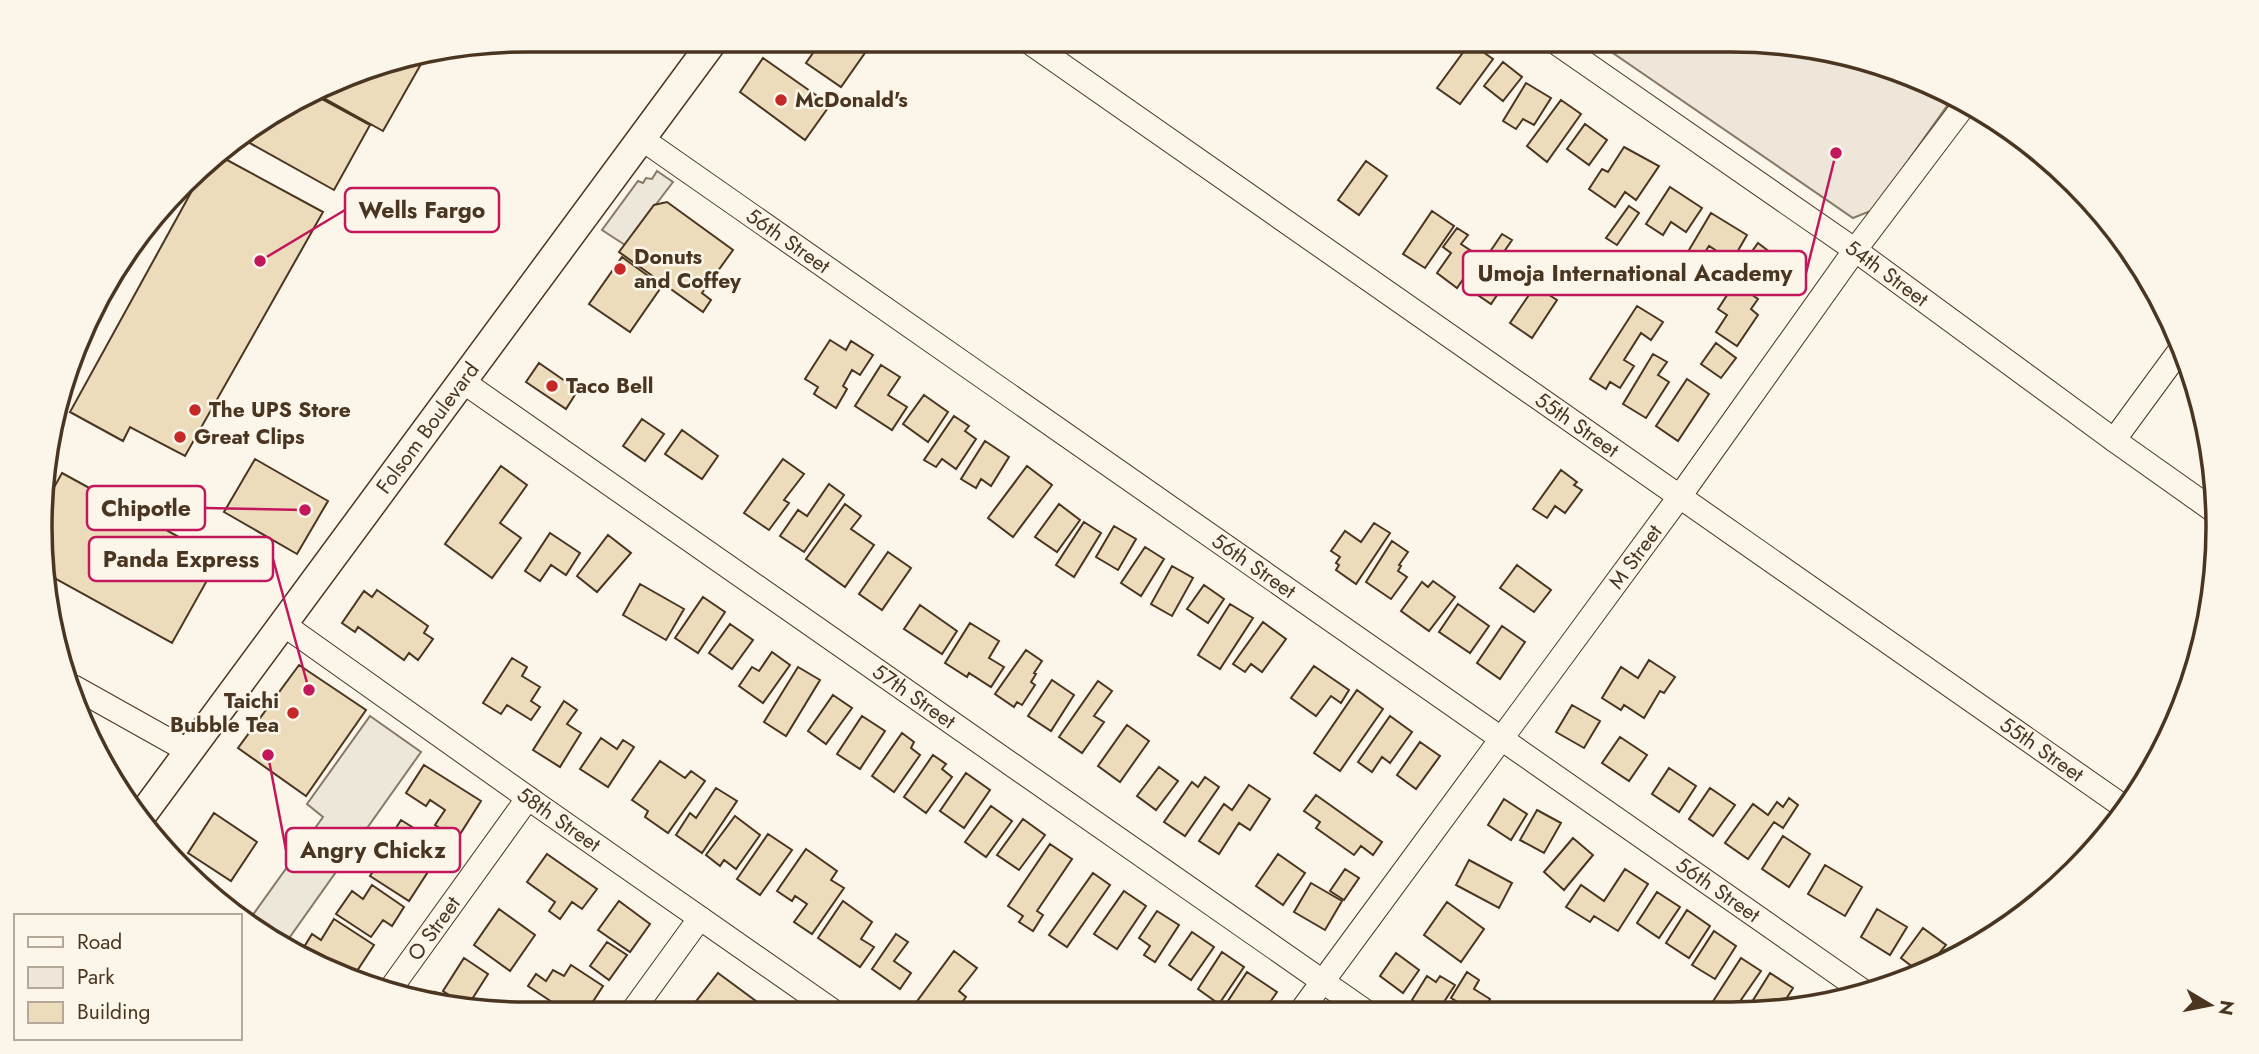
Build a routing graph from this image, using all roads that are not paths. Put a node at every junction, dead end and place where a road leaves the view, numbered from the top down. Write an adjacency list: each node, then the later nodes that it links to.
1 (705, 52): 5 (main road, Folsom Boulevard)
2 (1043, 52): 10 (street, 55th Street)
3 (1569, 52): 6 (street, 54th Street)
4 (1960, 111): 6 (street, M Street)
5 (642, 139): 8 (main road, Folsom Boulevard); 14 (street, 56th Street)
6 (1855, 250): 9 (street, 54th Street); 10 (street, M Street)
7 (2175, 357): 9 (street)
8 (462, 381): 12 (main road, Folsom Boulevard); 20 (street, 57th Street)
9 (2114, 440): 11 (street, 54th Street)
10 (1680, 496): 14 (street, M Street); 17 (street, 55th Street)
11 (2205, 505)
12 (283, 624): 15 (main road, Folsom Boulevard); 16 (street, 58th Street)
13 (82, 692): 15 (street)
14 (1501, 737): 20 (street, M Street); 22 (street, 56th Street)
15 (190, 752): 18 (main road, Folsom Boulevard)
16 (528, 798): 19 (street, 58th Street); 21 (street, O Street)
17 (2118, 803)
18 (146, 810)
19 (700, 918): 23 (street); 24 (street, 58th Street)
20 (1323, 981): 25 (street, M Street); 26 (street, 57th Street)
21 (395, 982)
22 (1854, 985)
23 (639, 1002)
24 (820, 1002)
25 (1308, 1002)
26 (1353, 1002)

